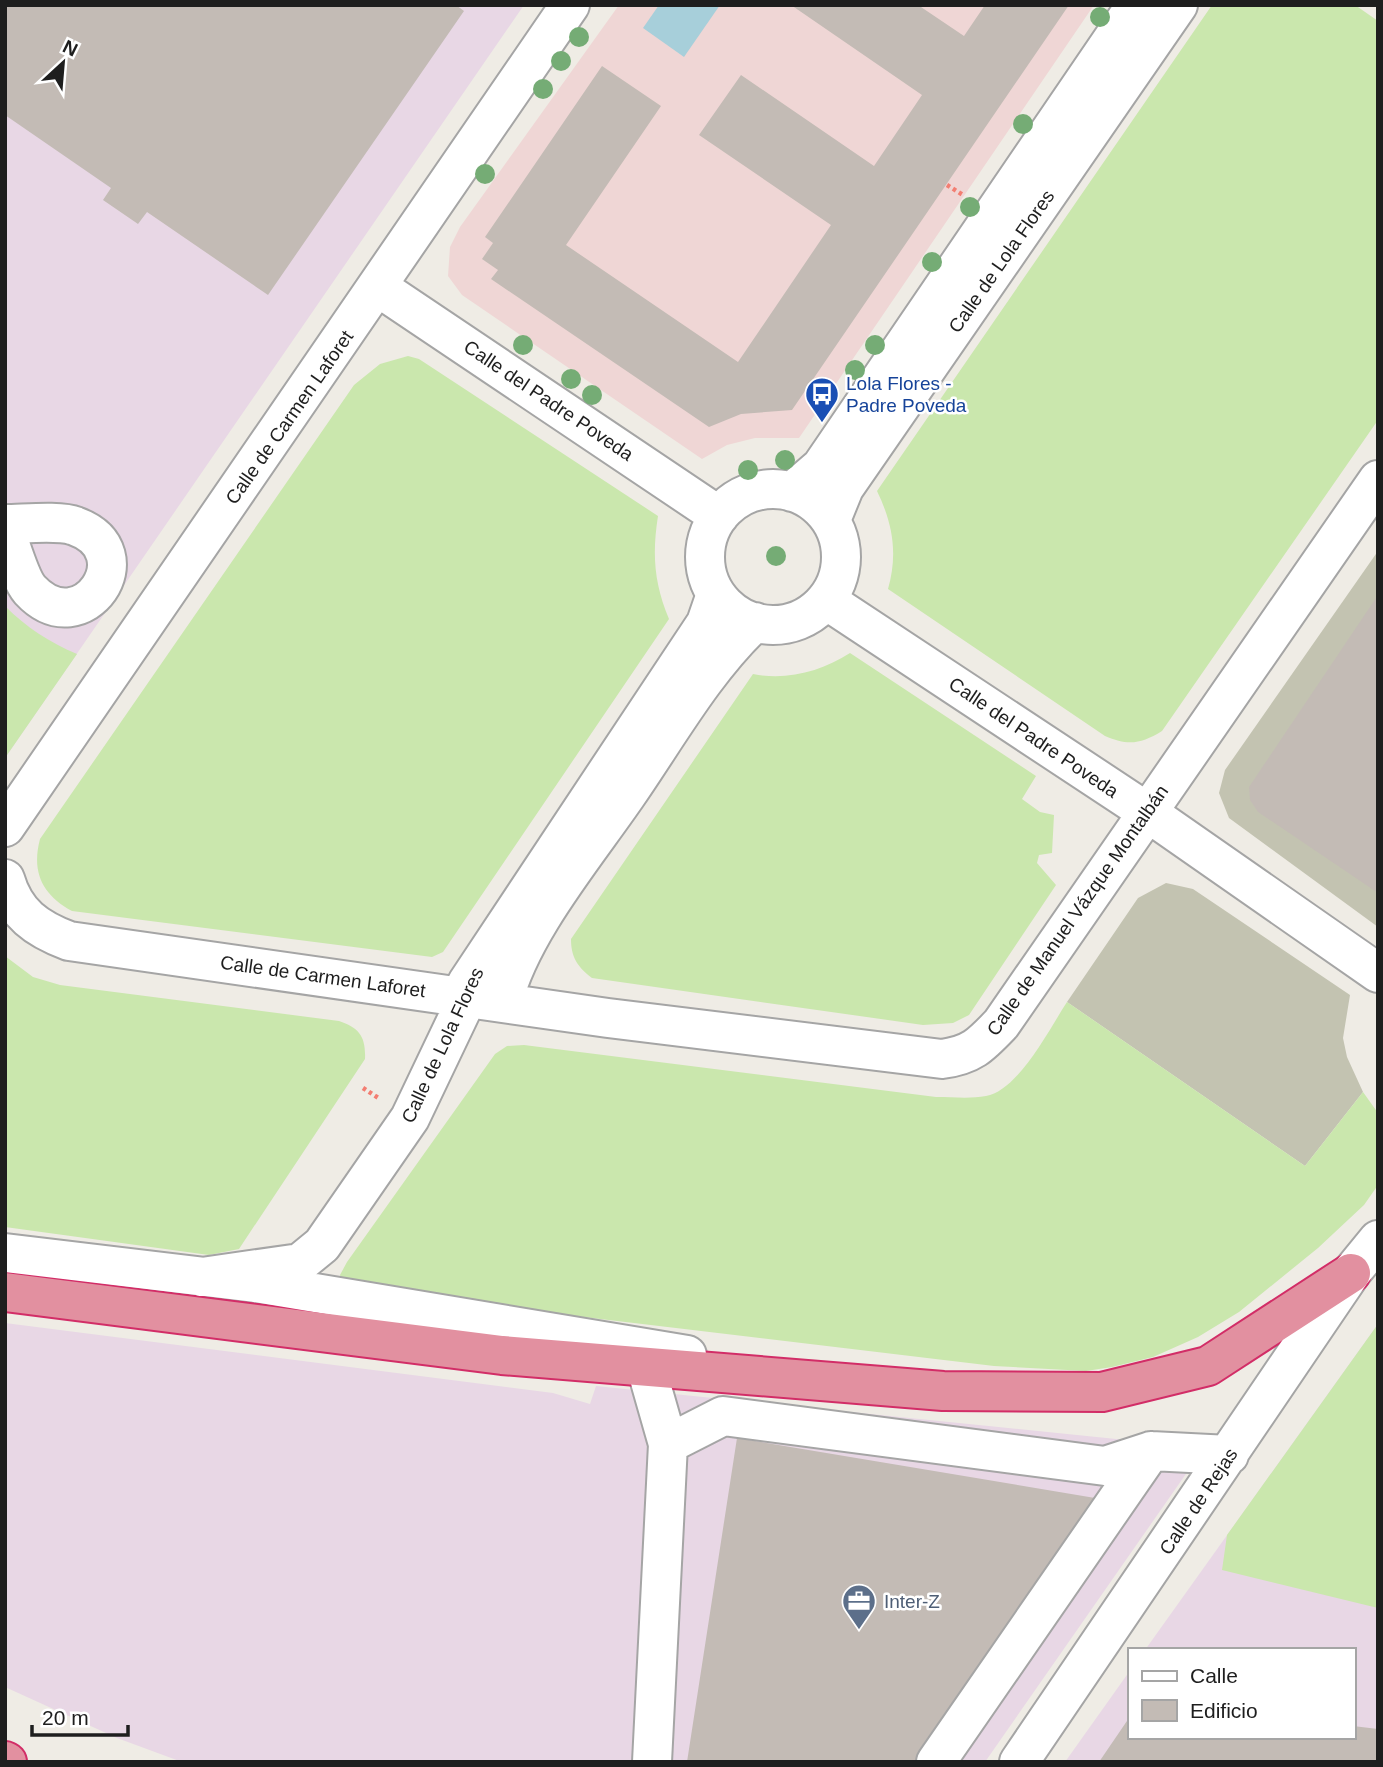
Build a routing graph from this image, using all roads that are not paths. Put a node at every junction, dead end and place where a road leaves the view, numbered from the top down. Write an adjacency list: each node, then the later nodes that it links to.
1 (570, 5): 4 (street, Calle de Carmen Laforet)
2 (1136, 5): 6 (street, Calle de Lola Flores)
3 (1178, 5): 8 (street, Calle de Lola Flores)
4 (378, 287): 7 (street, Calle del Padre Poveda); 15 (street, Calle de Carmen Laforet)
5 (1378, 480): 14 (street, Calle de Manuel Vázque Montalbán)
6 (792, 492): 7 (street); 8 (street)
7 (719, 516): 11 (street)
8 (831, 520): 12 (street)
9 (5, 524): 10 (street)
10 (5, 530)
11 (716, 594): 13 (street); 18 (street, Calle de Lola Flores)
12 (826, 600): 13 (street); 14 (street, Calle del Padre Poveda)
13 (755, 622): 19 (street, Calle de Lola Flores)
14 (1147, 812): 17 (street, Calle del Padre Poveda); 19 (street, Calle de Manuel Vázque Montalbán)
15 (5, 827)
16 (5, 879): 18 (street, Calle de Carmen Laforet)
17 (1378, 973)
18 (464, 996): 19 (street, Calle de Carmen Laforet); 23 (street, Calle de Lola Flores)
19 (503, 1002)
20 (1378, 1240): 22 (street, Calle de Rejas)
21 (5, 1253): 23 (street)
22 (1351, 1273): 26 (highway); 29 (street, Calle de Rejas)
23 (202, 1276): 26 (street)
24 (5, 1292): 25 (highway)
25 (646, 1367): 26 (highway); 27 (street)
26 (865, 1385)
27 (668, 1444): 28 (street); 30 (street)
28 (1151, 1451): 29 (street); 31 (street)
29 (1229, 1455): 32 (street, Calle de Rejas)
30 (652, 1762)
31 (936, 1762)
32 (1020, 1762)

